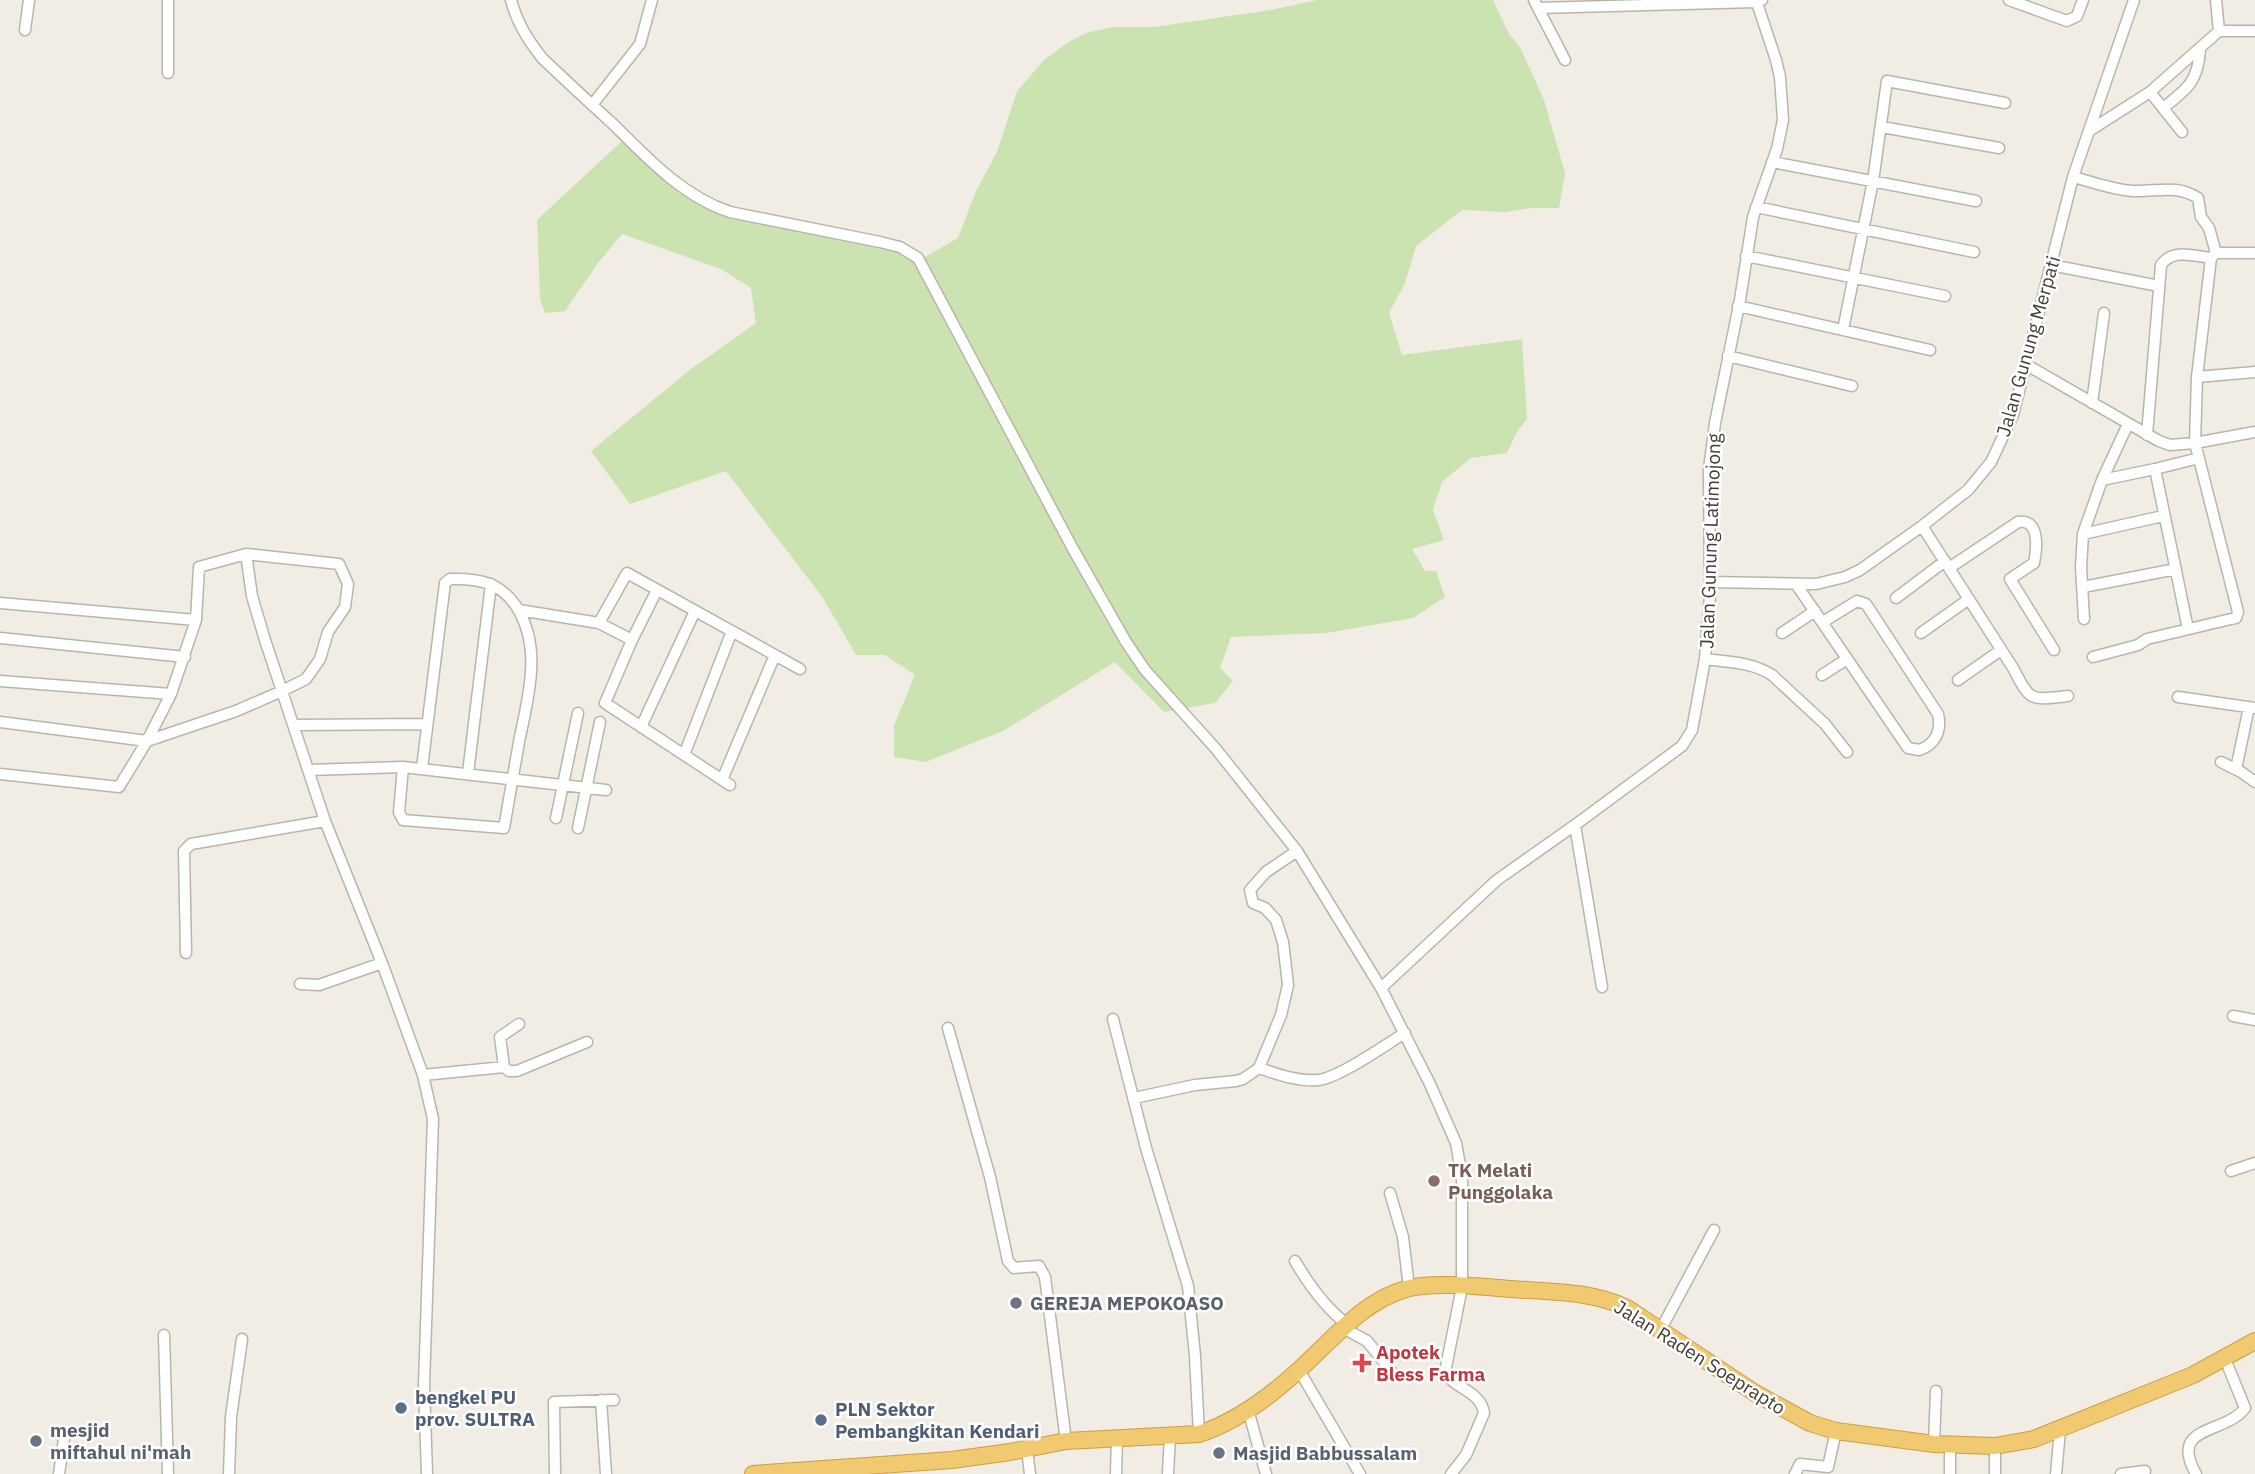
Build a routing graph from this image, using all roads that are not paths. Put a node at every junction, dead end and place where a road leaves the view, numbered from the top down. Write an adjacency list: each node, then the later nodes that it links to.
1 (29, 0): 11 (street)
2 (169, 0): 16 (street)
3 (511, 0): 19 (street)
4 (652, 0): 19 (street)
5 (2009, 0): 6 (street)
6 (2083, 0)
7 (2134, 0): 22 (street, Jalan Gunung Merpati)
8 (2216, 0): 12 (street)
9 (1758, 1): 10 (street); 25 (street, Jalan Gunung Latimojong)
10 (1536, 4): 15 (street)
11 (25, 30)
12 (2219, 31): 13 (street); 14 (street)
13 (2255, 31)
14 (2200, 50): 17 (street); 20 (street)
15 (1565, 60)
16 (168, 73)
17 (2150, 92): 20 (street); 22 (street)
18 (2005, 103): 21 (street)
19 (592, 105): 126 (street)
20 (2163, 108): 23 (street)
21 (1882, 127): 24 (street); 27 (street)
22 (2089, 131): 26 (street, Jalan Gunung Merpati)
23 (2182, 132)
24 (1999, 148)
25 (1772, 162): 27 (street); 29 (street, Jalan Gunung Latimojong)
26 (2073, 177): 33 (street); 35 (street, Jalan Gunung Merpati)
27 (1873, 181): 28 (street); 30 (street)
28 (1976, 201)
29 (1756, 207): 30 (street); 34 (street, Jalan Gunung Latimojong)
30 (1863, 228): 31 (street); 36 (street)
31 (1974, 252)
32 (2255, 253): 33 (street)
33 (2213, 255): 37 (street); 46 (street)
34 (1746, 256): 36 (street); 39 (street, Jalan Gunung Latimojong)
35 (2051, 265): 37 (street); 44 (street, Jalan Gunung Merpati)
36 (1853, 278): 38 (street); 41 (street)
37 (2159, 286): 51 (street)
38 (1945, 296)
39 (1738, 306): 41 (street); 43 (street, Jalan Gunung Latimojong)
40 (2105, 313): 48 (street)
41 (1843, 330): 42 (street)
42 (1930, 350)
43 (1728, 356): 47 (street); 64 (street, Jalan Gunung Latimojong)
44 (2025, 364): 48 (street); 57 (street, Jalan Gunung Merpati)
45 (2255, 372): 46 (street)
46 (2197, 377): 52 (street)
47 (1852, 386)
48 (2092, 403): 49 (street)
49 (2128, 424): 51 (street); 55 (street)
50 (2255, 432): 52 (street)
51 (2147, 435): 52 (street)
52 (2195, 443): 53 (street)
53 (2199, 458): 54 (street); 79 (street)
54 (2155, 469): 55 (street); 56 (street)
55 (2102, 480): 58 (street)
56 (2164, 516): 58 (street); 62 (street)
57 (1922, 526): 60 (street); 66 (street, Jalan Gunung Merpati)
58 (2083, 534): 67 (street)
59 (246, 554): 76 (street); 96 (street); 96 (street)
60 (1947, 564): 63 (street); 69 (street); 70 (street)
61 (2003, 568): 63 (street)
62 (2176, 569): 67 (street); 79 (street)
63 (2010, 579): 86 (street)
64 (1710, 583): 66 (street, Jalan Gunung Merpati); 90 (street, Jalan Gunung Latimojong)
65 (491, 584): 72 (street); 104 (street); 115 (street)
66 (1796, 584): 74 (street)
67 (2083, 587): 75 (street)
68 (657, 590): 73 (street); 78 (street); 84 (street)
69 (1896, 598)
70 (1969, 599): 82 (street); 85 (street)
71 (0, 603): 76 (street)
72 (519, 610): 78 (street); 117 (street)
73 (695, 611): 80 (street); 106 (street)
74 (1815, 611): 77 (street); 81 (street)
75 (2084, 619)
76 (196, 620): 88 (street)
77 (1823, 622): 91 (street); 91 (street)
78 (599, 623): 84 (street)
79 (2189, 628): 89 (street)
80 (732, 631): 87 (street); 109 (street)
81 (1782, 633)
82 (1922, 634)
83 (0, 638): 88 (street)
84 (632, 640): 106 (street)
85 (2001, 650): 94 (street); 98 (street)
86 (2054, 650)
87 (775, 655): 92 (street); 109 (street)
88 (185, 657): 97 (street)
89 (2093, 657)
90 (1705, 659): 108 (street); 124 (street, Jalan Gunung Latimojong)
91 (1847, 659): 93 (street)
92 (800, 669)
93 (1822, 676)
94 (1958, 680)
95 (0, 681): 97 (street)
96 (282, 691): 105 (street); 107 (street)
97 (171, 694): 107 (street)
98 (2068, 696)
99 (2178, 697): 100 (street)
100 (2252, 707): 113 (street)
101 (578, 713): 119 (street)
102 (0, 722): 107 (street)
103 (600, 722): 120 (street)
104 (427, 724): 105 (street); 112 (street)
105 (293, 725): 114 (street)
106 (641, 727): 109 (street)
107 (147, 741): 116 (street)
108 (1847, 752)
109 (684, 755)
110 (2221, 762): 113 (street)
111 (403, 767): 112 (street); 114 (street); 117 (street)
112 (422, 768): 115 (street)
113 (2236, 769): 118 (street)
114 (309, 770): 123 (street)
115 (468, 773): 117 (street)
116 (0, 774)
117 (512, 780): 119 (street)
118 (2255, 782)
119 (562, 785): 120 (street); 122 (street)
120 (586, 788): 121 (street); 125 (street)
121 (606, 790)
122 (556, 818)
123 (325, 821): 127 (street); 128 (street)
124 (1576, 825): 130 (street); 131 (street, Jalan Gunung Latimojong)
125 (578, 828)
126 (1297, 851): 131 (street); 140 (street)
127 (186, 953)
128 (383, 963): 129 (street); 141 (street)
129 (300, 984)
130 (1602, 987)
131 (1381, 988): 137 (street)
132 (2233, 1016): 134 (street)
133 (1113, 1019): 142 (street)
134 (2255, 1020)
135 (519, 1024): 139 (street)
136 (947, 1028): 168 (street)
137 (1405, 1033): 140 (street); 148 (street)
138 (587, 1042): 139 (street)
139 (504, 1067): 141 (street)
140 (1259, 1068): 142 (street)
141 (423, 1076): 177 (street)
142 (1134, 1098): 164 (street)
143 (2255, 1163): 144 (street)
144 (2231, 1171)
145 (1390, 1193): 149 (street)
146 (1714, 1230): 151 (street)
147 (1295, 1261): 150 (street)
148 (1462, 1287): 149 (highway, Jalan Raden Soeprapto); 151 (highway, Jalan Raden Soeprapto); 186 (street)
149 (1409, 1288): 150 (highway, Jalan Raden Soeprapto)
150 (1345, 1326): 156 (highway, Jalan Raden Soeprapto); 157 (street)
151 (1661, 1329): 163 (highway, Jalan Raden Soeprapto)
152 (164, 1335): 175 (street)
153 (242, 1339): 176 (street)
154 (2255, 1341): 155 (highway, Jalan Raden Soeprapto)
155 (2225, 1359): 162 (highway, Jalan Raden Soeprapto); 193 (street)
156 (1299, 1370): 161 (highway, Jalan Raden Soeprapto); 185 (street)
157 (1392, 1372)
158 (1936, 1391): 169 (street)
159 (601, 1400): 160 (street); 178 (street); 179 (street)
160 (614, 1400)
161 (1248, 1410): 164 (highway, Jalan Raden Soeprapto); 184 (street)
162 (2060, 1430): 170 (highway, Jalan Raden Soeprapto); 190 (street)
163 (1836, 1431): 169 (highway, Jalan Raden Soeprapto); 187 (street)
164 (1199, 1434): 165 (highway, Jalan Raden Soeprapto)
165 (1170, 1436): 166 (highway, Jalan Raden Soeprapto); 183 (street)
166 (1117, 1437): 168 (highway, Jalan Raden Soeprapto); 182 (street)
167 (64, 1439): 174 (street)
168 (1066, 1441): 171 (highway, Jalan Raden Soeprapto)
169 (1942, 1444): 170 (highway, Jalan Raden Soeprapto); 188 (street)
170 (1996, 1446): 189 (street)
171 (1027, 1449): 172 (highway, Jalan Raden Soeprapto); 181 (street)
172 (950, 1467): 173 (highway, Jalan Raden Soeprapto)
173 (833, 1472): 180 (highway, Jalan Raden Soeprapto)
174 (58, 1473)
175 (168, 1474)
176 (229, 1474)
177 (427, 1474)
178 (555, 1474)
179 (606, 1474)
180 (753, 1474)
181 (1030, 1474)
182 (1116, 1474)
183 (1168, 1474)
184 (1266, 1474)
185 (1360, 1474)
186 (1451, 1474)
187 (1795, 1474)
188 (1950, 1474)
189 (1995, 1474)
190 (2056, 1474)
191 (2121, 1474): 192 (street)
192 (2144, 1474)
193 (2196, 1474)

